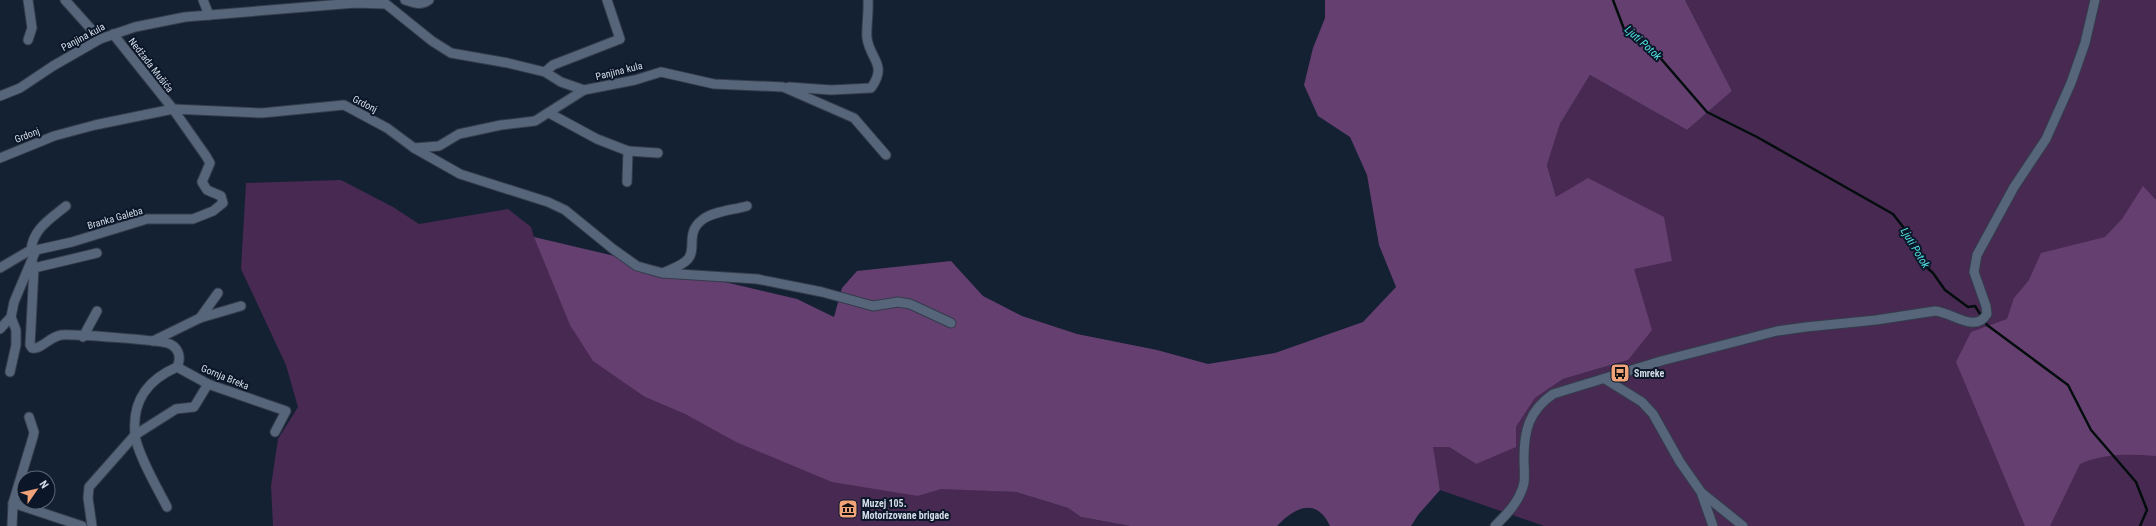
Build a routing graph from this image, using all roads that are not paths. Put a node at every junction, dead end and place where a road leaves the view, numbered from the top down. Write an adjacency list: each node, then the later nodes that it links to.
1 (28, 0): 14 (street)
2 (65, 0): 13 (street)
3 (202, 0): 11 (street)
4 (405, 0): 5 (street)
5 (429, 0)
6 (607, 0): 15 (street)
7 (868, 0): 16 (street)
8 (2095, 0): 45 (street)
9 (354, 1): 10 (street, Panjina kula); 11 (street, Panjina kula)
10 (384, 2): 15 (street, Panjina kula)
11 (209, 15): 12 (street, Panjina kula)
12 (113, 34): 13 (street, Panjina kula); 19 (street, Nedžada Mušića)
13 (100, 39): 18 (street, Panjina kula)
14 (28, 40)
15 (545, 72): 17 (street, Panjina kula)
16 (783, 87): 17 (street, Panjina kula); 24 (street, Panjina kula)
17 (584, 90): 20 (street)
18 (0, 96)
19 (172, 109): 21 (street, Grdonj); 25 (street, Grdonj); 29 (street, Branka Galeba)
20 (549, 113): 21 (street); 22 (street)
21 (414, 148): 33 (street, Grdonj)
22 (628, 151): 23 (street); 26 (street)
23 (658, 153)
24 (886, 155)
25 (0, 158)
26 (628, 182)
27 (66, 206): 29 (street)
28 (748, 206): 33 (street)
29 (34, 250): 31 (street); 32 (street, Branka Galeba)
30 (97, 253): 31 (street)
31 (33, 264): 37 (street); 41 (street)
32 (0, 268)
33 (662, 274): 39 (street, Grdonj)
34 (218, 293): 38 (street)
35 (241, 306): 38 (street)
36 (97, 311): 41 (street)
37 (11, 317): 40 (street); 44 (street)
38 (200, 318): 42 (street)
39 (951, 323)
40 (0, 329)
41 (83, 337): 42 (street)
42 (153, 341): 43 (street)
43 (177, 367): 46 (street, Gornja Breka); 49 (street)
44 (10, 372)
45 (1605, 379): 50 (street); 56 (street)
46 (208, 384): 48 (street, Gornja Breka); 49 (street)
47 (29, 416): 51 (street)
48 (275, 432)
49 (135, 435): 52 (street); 55 (street)
50 (1701, 492): 57 (street); 58 (street)
51 (13, 502): 53 (street); 54 (street)
52 (168, 507)
53 (12, 526)
54 (82, 526)
55 (92, 526)
56 (1494, 526)
57 (1713, 526)
58 (1743, 526)

